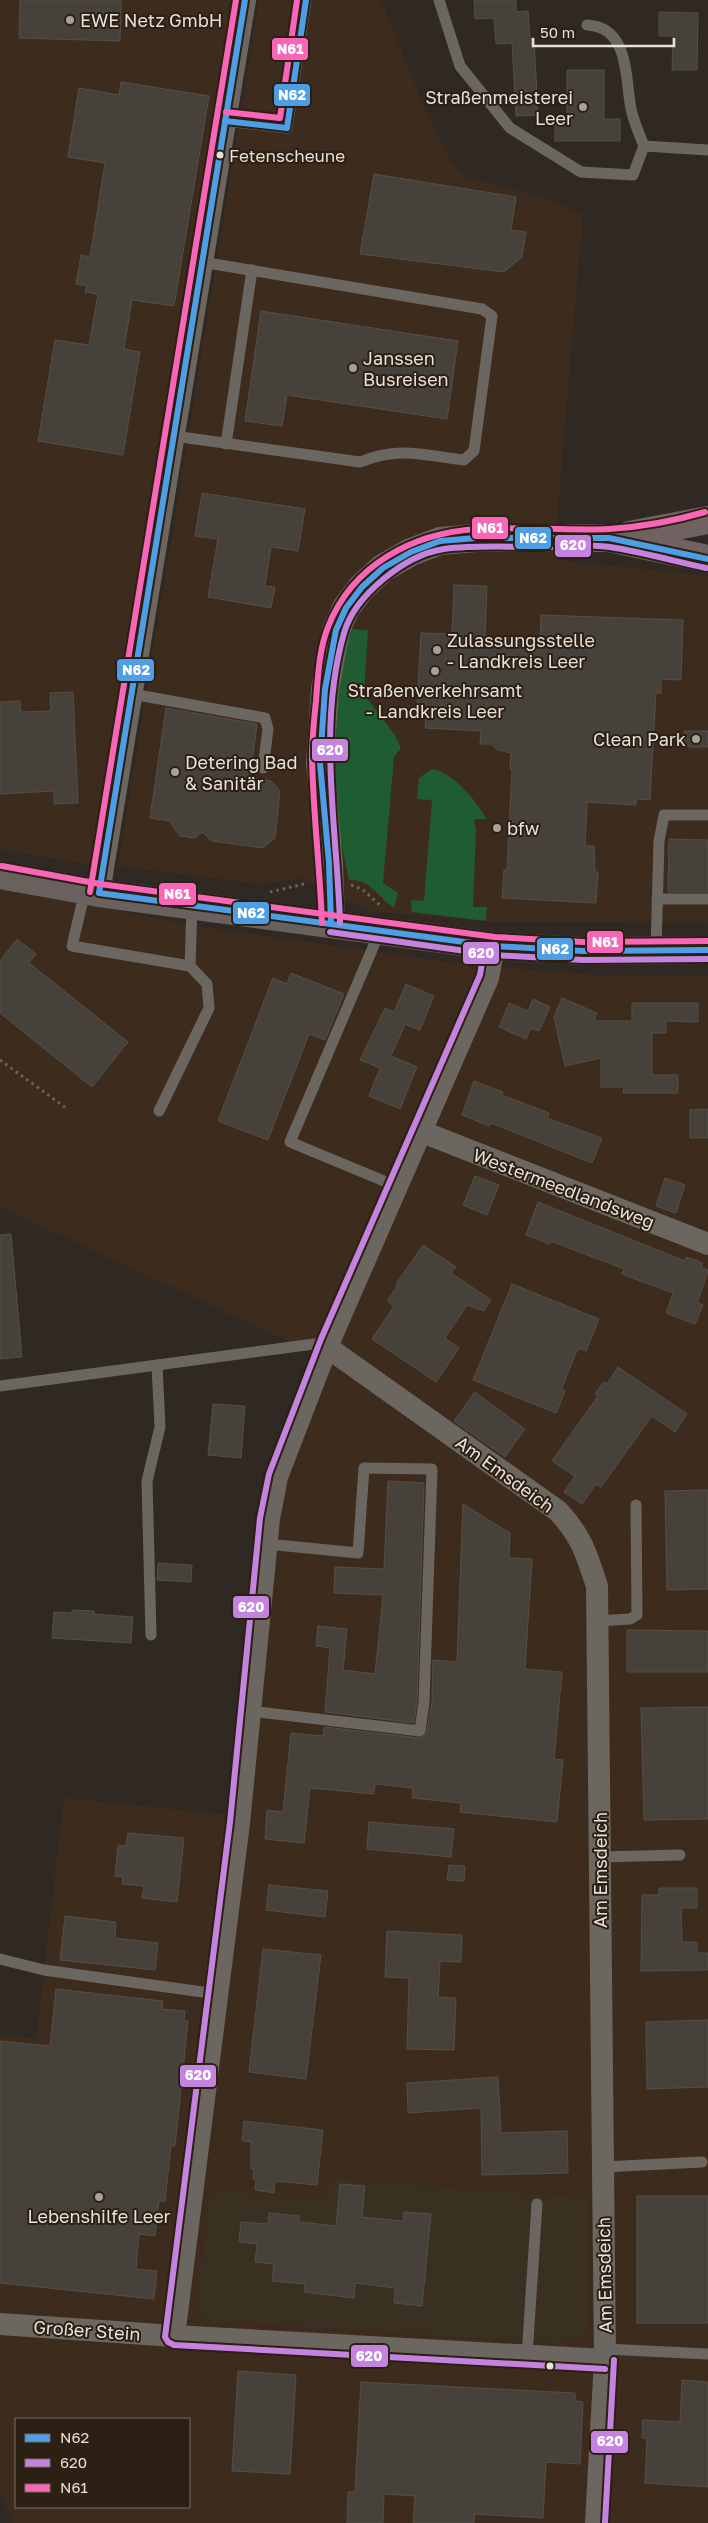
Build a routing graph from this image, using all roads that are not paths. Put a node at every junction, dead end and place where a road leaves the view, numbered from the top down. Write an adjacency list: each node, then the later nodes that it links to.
1 (245, 0): 5 (street)
2 (306, 0): 5 (lane)
3 (439, 0): 6 (lane)
4 (587, 26): 6 (lane)
5 (225, 121): 8 (street)
6 (644, 146): 7 (lane)
7 (708, 150)
8 (202, 262): 9 (lane); 10 (street)
9 (252, 270): 11 (lane); 11 (lane)
10 (174, 436): 11 (lane); 15 (street)
11 (226, 444)
12 (708, 520): 13 (highway)
13 (609, 538): 14 (highway); 23 (highway)
14 (708, 559)
15 (132, 694): 16 (lane); 19 (street)
16 (263, 768)
17 (708, 815): 20 (lane)
18 (0, 875): 19 (main road)
19 (92, 892): 22 (main road); 28 (lane)
20 (657, 899): 21 (lane); 26 (lane)
21 (708, 900)
22 (192, 906): 23 (main road); 28 (lane)
23 (331, 923): 24 (main road)
24 (381, 930): 25 (main road); 31 (lane)
25 (494, 946): 26 (main road); 30 (street)
26 (656, 950): 27 (main road)
27 (708, 950)
28 (190, 966): 29 (lane)
29 (158, 1111)
30 (420, 1131): 31 (street); 32 (street, Westermeedlandsweg)
31 (396, 1186): 33 (street)
32 (708, 1244)
33 (328, 1345): 34 (lane); 37 (street); 38 (street, Am Emsdeich)
34 (157, 1365): 35 (lane); 39 (lane)
35 (0, 1386)
36 (636, 1505): 38 (lane)
37 (267, 1544): 40 (street); 40 (lane)
38 (597, 1620): 42 (street, Am Emsdeich)
39 (151, 1635)
40 (250, 1711): 44 (street)
41 (680, 1855): 42 (lane)
42 (600, 1857): 46 (street, Am Emsdeich)
43 (0, 1959): 44 (lane)
44 (217, 1994): 49 (street)
45 (702, 2162): 46 (lane)
46 (603, 2167): 50 (street, Am Emsdeich)
47 (537, 2204): 52 (lane)
48 (0, 2324): 49 (street, Großer Stein)
49 (174, 2336): 52 (street, Großer Stein)
50 (605, 2354): 51 (lane); 52 (street, Großer Stein); 53 (street, Am Emsdeich)
51 (708, 2354)
52 (527, 2356)
53 (596, 2523)

